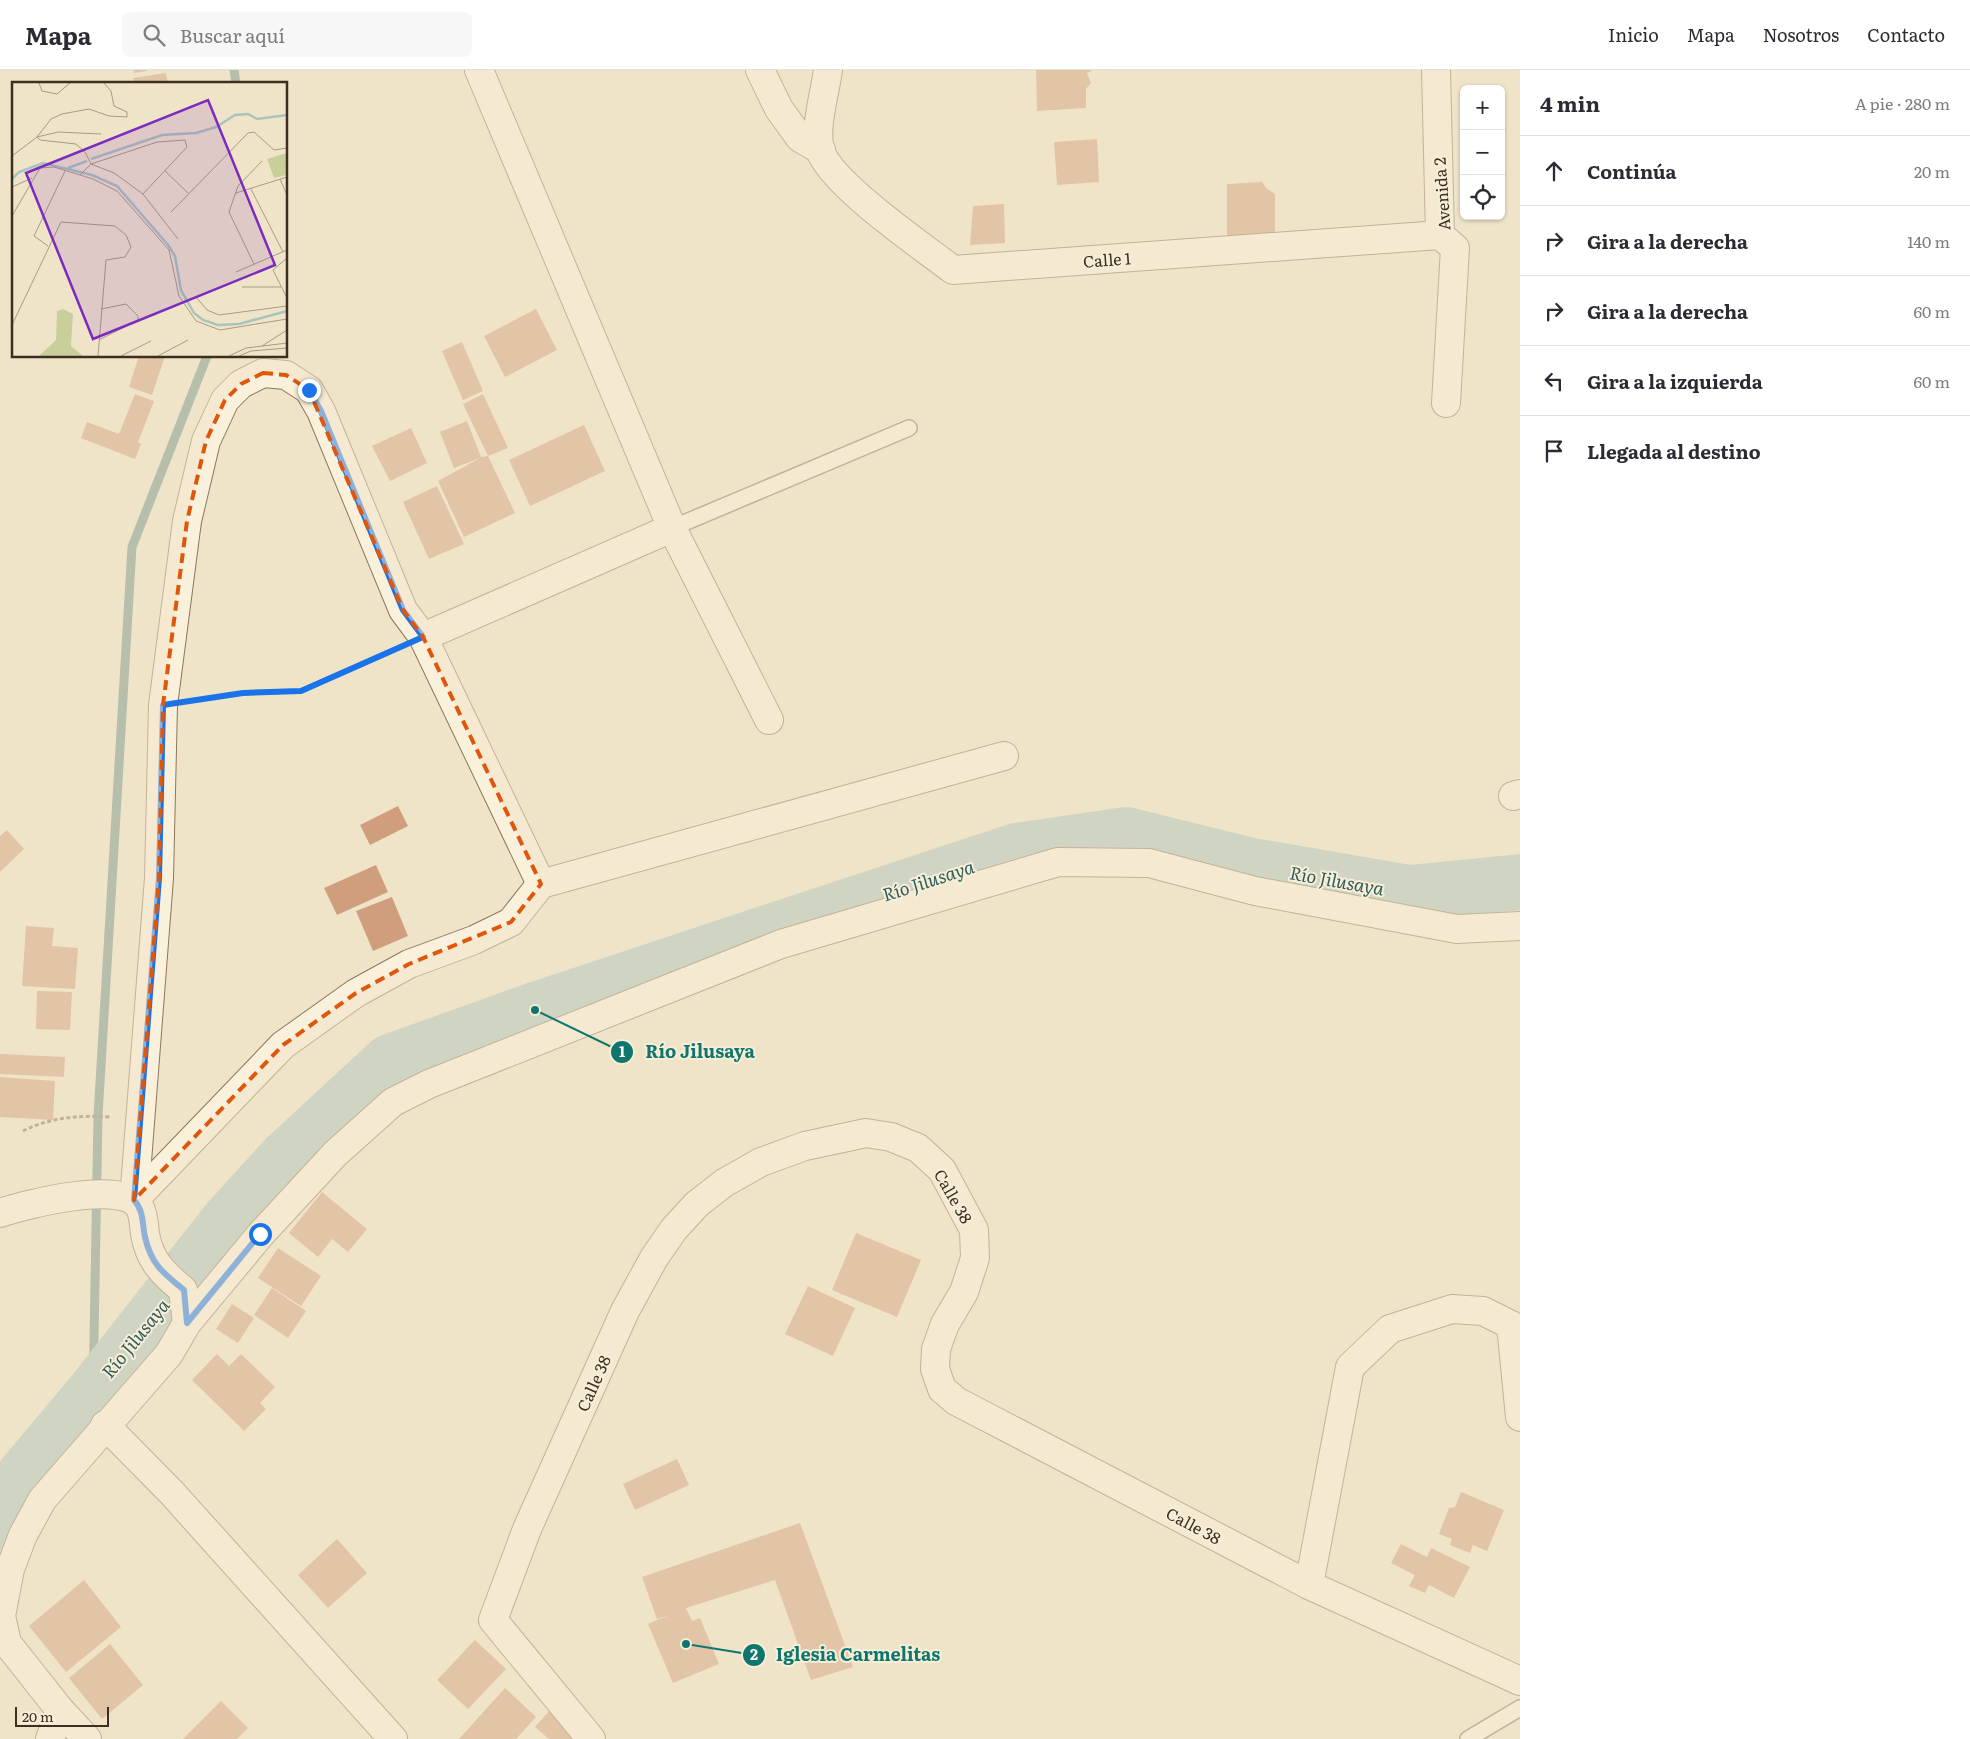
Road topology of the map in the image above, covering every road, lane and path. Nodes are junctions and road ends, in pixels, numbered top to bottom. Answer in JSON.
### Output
{"nodes":[{"id":1,"x":480,"y":70,"type":"edge"},
{"id":2,"x":760,"y":70,"type":"edge"},
{"id":3,"x":828,"y":70,"type":"edge"},
{"id":4,"x":1436,"y":70,"type":"edge"},
{"id":5,"x":820,"y":150,"type":"junction"},
{"id":6,"x":1440,"y":235,"type":"junction"},
{"id":7,"x":1446,"y":403,"type":"dead end"},
{"id":8,"x":909,"y":428,"type":"dead end"},
{"id":9,"x":672,"y":528,"type":"junction"},
{"id":10,"x":423,"y":637,"type":"junction"},
{"id":11,"x":163,"y":705,"type":"junction"},
{"id":12,"x":769,"y":720,"type":"dead end"},
{"id":13,"x":1004,"y":756,"type":"dead end"},
{"id":14,"x":541,"y":884,"type":"junction"},
{"id":15,"x":1520,"y":926,"type":"edge"},
{"id":16,"x":107,"y":1117,"type":"dead end"},
{"id":17,"x":23,"y":1131,"type":"dead end"},
{"id":18,"x":134,"y":1200,"type":"junction"},
{"id":19,"x":0,"y":1213,"type":"edge"},
{"id":20,"x":187,"y":1323,"type":"junction"},
{"id":21,"x":1520,"y":1417,"type":"edge"},
{"id":22,"x":105,"y":1425,"type":"junction"},
{"id":23,"x":1309,"y":1585,"type":"junction"},
{"id":24,"x":1520,"y":1681,"type":"edge"},
{"id":25,"x":1520,"y":1708,"type":"edge"},
{"id":26,"x":60,"y":1710,"type":"junction"},
{"id":27,"x":50,"y":1739,"type":"edge"},
{"id":28,"x":87,"y":1739,"type":"edge"},
{"id":29,"x":393,"y":1739,"type":"edge"},
{"id":30,"x":591,"y":1739,"type":"edge"},
{"id":31,"x":1468,"y":1739,"type":"edge"}],
"edges":[{"from":1,"to":9,"type":"street"},
{"from":2,"to":5,"type":"street"},
{"from":3,"to":5,"type":"street"},
{"from":4,"to":6,"type":"street","name":"Avenida 2"},
{"from":5,"to":6,"type":"street","name":"Calle 1"},
{"from":6,"to":7,"type":"street","name":"Avenida 2"},
{"from":8,"to":9,"type":"lane"},
{"from":9,"to":10,"type":"street"},
{"from":9,"to":12,"type":"street"},
{"from":10,"to":11,"type":"path"},
{"from":10,"to":11,"type":"street"},
{"from":10,"to":14,"type":"street"},
{"from":11,"to":18,"type":"street"},
{"from":13,"to":14,"type":"street"},
{"from":14,"to":18,"type":"street"},
{"from":15,"to":20,"type":"street"},
{"from":16,"to":17,"type":"path"},
{"from":18,"to":19,"type":"street"},
{"from":18,"to":20,"type":"street"},
{"from":20,"to":22,"type":"street"},
{"from":21,"to":23,"type":"street"},
{"from":22,"to":26,"type":"street"},
{"from":22,"to":29,"type":"street"},
{"from":23,"to":24,"type":"street","name":"Calle 38"},
{"from":23,"to":30,"type":"street","name":"Calle 38"},
{"from":25,"to":31,"type":"lane"},
{"from":26,"to":27,"type":"street"},
{"from":26,"to":28,"type":"street"}]}
